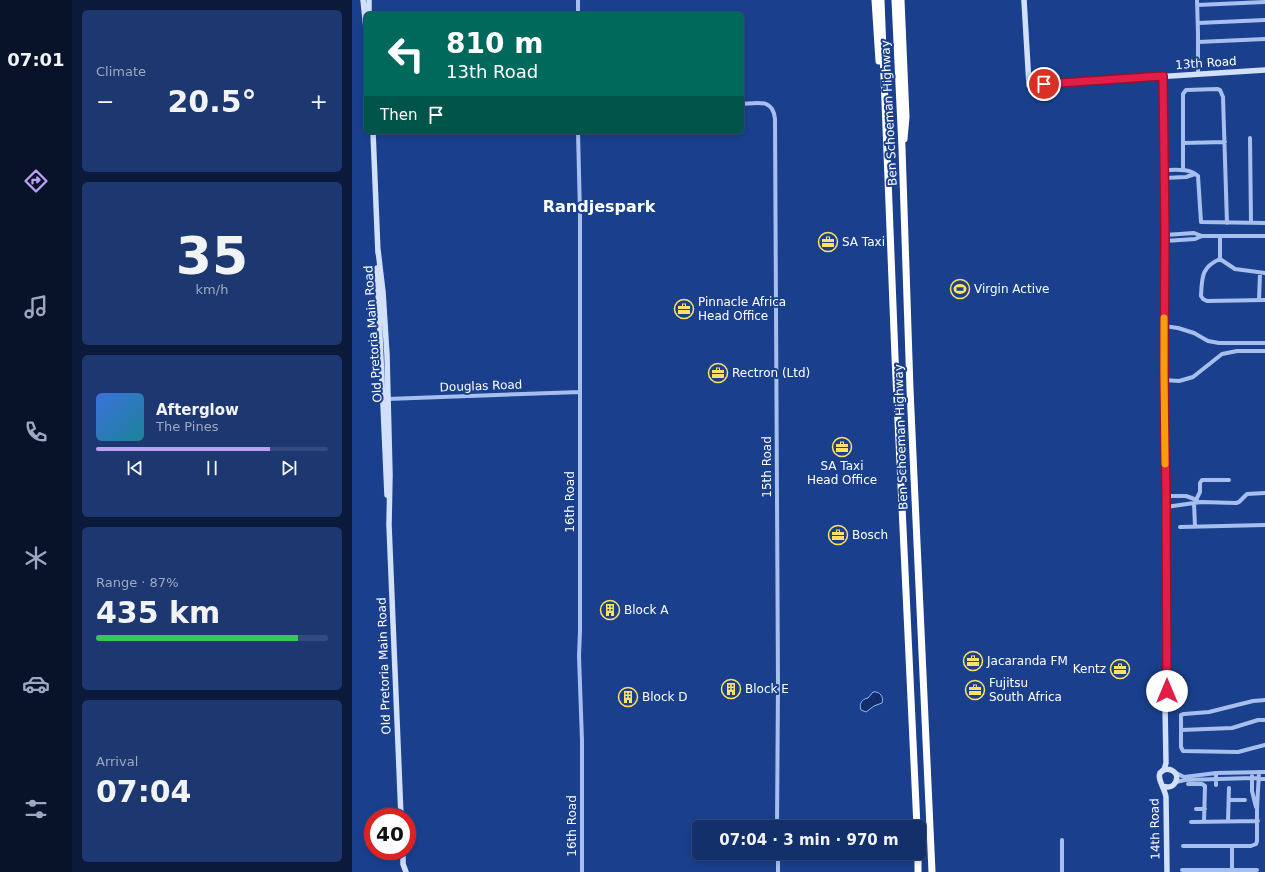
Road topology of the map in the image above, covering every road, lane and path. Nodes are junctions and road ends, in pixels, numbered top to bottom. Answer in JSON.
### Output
{"nodes":[{"id":1,"x":363,"y":0,"type":"edge"},
{"id":2,"x":369,"y":0,"type":"edge"},
{"id":3,"x":578,"y":0,"type":"edge"},
{"id":4,"x":875,"y":0,"type":"edge"},
{"id":5,"x":881,"y":0,"type":"edge"},
{"id":6,"x":895,"y":0,"type":"edge"},
{"id":7,"x":901,"y":0,"type":"edge"},
{"id":8,"x":1024,"y":0,"type":"edge"},
{"id":9,"x":1197,"y":0,"type":"edge"},
{"id":10,"x":1265,"y":2,"type":"edge"},
{"id":11,"x":1197,"y":5,"type":"junction"},
{"id":12,"x":364,"y":12,"type":"edge"},
{"id":13,"x":369,"y":12,"type":"edge"},
{"id":14,"x":578,"y":12,"type":"edge"},
{"id":15,"x":1265,"y":20,"type":"edge"},
{"id":16,"x":1198,"y":23,"type":"junction"},
{"id":17,"x":1265,"y":39,"type":"edge"},
{"id":18,"x":1198,"y":42,"type":"junction"},
{"id":19,"x":1265,"y":70,"type":"edge"},
{"id":20,"x":1198,"y":74,"type":"junction"},
{"id":21,"x":1163,"y":76,"type":"junction"},
{"id":22,"x":884,"y":80,"type":"junction"},
{"id":23,"x":744,"y":104,"type":"edge"},
{"id":24,"x":373,"y":134,"type":"edge"},
{"id":25,"x":578,"y":134,"type":"edge"},
{"id":26,"x":1250,"y":138,"type":"dead end"},
{"id":27,"x":1225,"y":142,"type":"junction"},
{"id":28,"x":1183,"y":143,"type":"junction"},
{"id":29,"x":902,"y":148,"type":"junction"},
{"id":30,"x":1183,"y":169,"type":"junction"},
{"id":31,"x":1164,"y":170,"type":"junction"},
{"id":32,"x":1196,"y":174,"type":"junction"},
{"id":33,"x":1164,"y":178,"type":"junction"},
{"id":34,"x":1227,"y":223,"type":"junction"},
{"id":35,"x":1251,"y":223,"type":"junction"},
{"id":36,"x":1265,"y":223,"type":"edge"},
{"id":37,"x":1220,"y":236,"type":"junction"},
{"id":38,"x":1265,"y":236,"type":"edge"},
{"id":39,"x":1165,"y":238,"type":"junction"},
{"id":40,"x":1220,"y":259,"type":"junction"},
{"id":41,"x":1263,"y":273,"type":"edge"},
{"id":42,"x":1259,"y":300,"type":"junction"},
{"id":43,"x":1265,"y":300,"type":"edge"},
{"id":44,"x":1164,"y":326,"type":"junction"},
{"id":45,"x":1265,"y":343,"type":"edge"},
{"id":46,"x":1265,"y":351,"type":"edge"},
{"id":47,"x":1164,"y":380,"type":"junction"},
{"id":48,"x":580,"y":392,"type":"junction"},
{"id":49,"x":385,"y":400,"type":"junction"},
{"id":50,"x":1229,"y":480,"type":"dead end"},
{"id":51,"x":1265,"y":494,"type":"edge"},
{"id":52,"x":1166,"y":496,"type":"junction"},
{"id":53,"x":1195,"y":502,"type":"junction"},
{"id":54,"x":1166,"y":507,"type":"junction"},
{"id":55,"x":1265,"y":525,"type":"edge"},
{"id":56,"x":1195,"y":526,"type":"junction"},
{"id":57,"x":1180,"y":527,"type":"dead end"},
{"id":58,"x":1167,"y":691,"type":"junction"},
{"id":59,"x":1265,"y":700,"type":"edge"},
{"id":60,"x":1265,"y":720,"type":"edge"},
{"id":61,"x":1181,"y":730,"type":"junction"},
{"id":62,"x":1265,"y":745,"type":"edge"},
{"id":63,"x":1164,"y":770,"type":"junction"},
{"id":64,"x":1252,"y":771,"type":"junction"},
{"id":65,"x":1174,"y":772,"type":"junction"},
{"id":66,"x":1259,"y":772,"type":"junction"},
{"id":67,"x":1265,"y":772,"type":"edge"},
{"id":68,"x":1216,"y":773,"type":"junction"},
{"id":69,"x":1252,"y":778,"type":"junction"},
{"id":70,"x":1259,"y":778,"type":"junction"},
{"id":71,"x":1265,"y":779,"type":"edge"},
{"id":72,"x":1216,"y":782,"type":"junction"},
{"id":73,"x":1174,"y":784,"type":"junction"},
{"id":74,"x":1188,"y":784,"type":"dead end"},
{"id":75,"x":1163,"y":786,"type":"junction"},
{"id":76,"x":1229,"y":788,"type":"dead end"},
{"id":77,"x":1229,"y":800,"type":"junction"},
{"id":78,"x":1245,"y":800,"type":"dead end"},
{"id":79,"x":401,"y":808,"type":"edge"},
{"id":80,"x":1196,"y":809,"type":"dead end"},
{"id":81,"x":1205,"y":809,"type":"junction"},
{"id":82,"x":1257,"y":809,"type":"junction"},
{"id":83,"x":777,"y":820,"type":"edge"},
{"id":84,"x":916,"y":820,"type":"edge"},
{"id":85,"x":1228,"y":821,"type":"junction"},
{"id":86,"x":1258,"y":821,"type":"junction"},
{"id":87,"x":1191,"y":822,"type":"dead end"},
{"id":88,"x":1204,"y":822,"type":"junction"},
{"id":89,"x":1062,"y":840,"type":"dead end"},
{"id":90,"x":1183,"y":846,"type":"dead end"},
{"id":91,"x":1232,"y":846,"type":"junction"},
{"id":92,"x":403,"y":860,"type":"edge"},
{"id":93,"x":778,"y":860,"type":"edge"},
{"id":94,"x":918,"y":860,"type":"edge"},
{"id":95,"x":403,"y":864,"type":"junction"},
{"id":96,"x":1182,"y":870,"type":"dead end"},
{"id":97,"x":1257,"y":870,"type":"dead end"},
{"id":98,"x":1207,"y":871,"type":"edge"},
{"id":99,"x":1232,"y":871,"type":"edge"},
{"id":100,"x":401,"y":872,"type":"edge"},
{"id":101,"x":406,"y":872,"type":"edge"},
{"id":102,"x":582,"y":872,"type":"edge"},
{"id":103,"x":778,"y":872,"type":"edge"},
{"id":104,"x":918,"y":872,"type":"edge"},
{"id":105,"x":932,"y":872,"type":"edge"},
{"id":106,"x":1062,"y":872,"type":"edge"},
{"id":107,"x":1166,"y":872,"type":"edge"},
{"id":108,"x":1170,"y":872,"type":"edge"}],
"edges":[{"from":1,"to":12,"type":"street"},
{"from":2,"to":13,"type":"street"},
{"from":3,"to":14,"type":"street"},
{"from":4,"to":22,"type":"highway"},
{"from":5,"to":22,"type":"highway","name":"Ben Schoeman Highway"},
{"from":6,"to":29,"type":"highway","name":"Ben Schoeman Highway"},
{"from":7,"to":29,"type":"highway"},
{"from":8,"to":21,"type":"street","name":"13th Road"},
{"from":9,"to":11,"type":"street"},
{"from":10,"to":11,"type":"street"},
{"from":11,"to":16,"type":"street"},
{"from":15,"to":16,"type":"street"},
{"from":16,"to":18,"type":"street"},
{"from":17,"to":18,"type":"street"},
{"from":18,"to":20,"type":"street"},
{"from":19,"to":20,"type":"street","name":"13th Road"},
{"from":20,"to":21,"type":"street","name":"13th Road"},
{"from":21,"to":31,"type":"street"},
{"from":22,"to":84,"type":"highway","name":"Ben Schoeman Highway"},
{"from":23,"to":83,"type":"street","name":"15th Road"},
{"from":24,"to":49,"type":"street","name":"Old Pretoria Main Road"},
{"from":25,"to":48,"type":"street","name":"16th Road"},
{"from":26,"to":35,"type":"street"},
{"from":27,"to":28,"type":"street"},
{"from":27,"to":28,"type":"street"},
{"from":27,"to":34,"type":"street"},
{"from":28,"to":30,"type":"street"},
{"from":29,"to":105,"type":"highway","name":"Ben Schoeman Highway"},
{"from":30,"to":31,"type":"street"},
{"from":30,"to":32,"type":"street"},
{"from":31,"to":33,"type":"street"},
{"from":32,"to":33,"type":"street"},
{"from":32,"to":34,"type":"street"},
{"from":33,"to":39,"type":"street"},
{"from":34,"to":35,"type":"street"},
{"from":35,"to":36,"type":"street"},
{"from":37,"to":38,"type":"street"},
{"from":37,"to":39,"type":"street"},
{"from":37,"to":40,"type":"street"},
{"from":39,"to":44,"type":"street"},
{"from":40,"to":41,"type":"street"},
{"from":40,"to":42,"type":"street"},
{"from":41,"to":42,"type":"street"},
{"from":42,"to":43,"type":"street"},
{"from":44,"to":45,"type":"street"},
{"from":44,"to":47,"type":"street"},
{"from":46,"to":47,"type":"street"},
{"from":47,"to":52,"type":"street"},
{"from":48,"to":49,"type":"street","name":"Douglas Road"},
{"from":48,"to":102,"type":"street","name":"16th Road"},
{"from":49,"to":79,"type":"street","name":"Old Pretoria Main Road"},
{"from":50,"to":53,"type":"street"},
{"from":51,"to":53,"type":"street"},
{"from":52,"to":53,"type":"street"},
{"from":52,"to":54,"type":"street"},
{"from":53,"to":54,"type":"street"},
{"from":53,"to":56,"type":"street"},
{"from":54,"to":58,"type":"street"},
{"from":55,"to":56,"type":"street"},
{"from":56,"to":57,"type":"street"},
{"from":58,"to":63,"type":"street"},
{"from":58,"to":65,"type":"street"},
{"from":59,"to":61,"type":"street"},
{"from":60,"to":61,"type":"street"},
{"from":61,"to":62,"type":"street"},
{"from":63,"to":65,"type":"street"},
{"from":63,"to":75,"type":"street"},
{"from":64,"to":66,"type":"street"},
{"from":64,"to":68,"type":"street"},
{"from":64,"to":69,"type":"street"},
{"from":65,"to":68,"type":"street"},
{"from":65,"to":73,"type":"street"},
{"from":66,"to":67,"type":"street"},
{"from":66,"to":70,"type":"street"},
{"from":68,"to":72,"type":"street"},
{"from":69,"to":70,"type":"street"},
{"from":69,"to":72,"type":"street"},
{"from":69,"to":82,"type":"street"},
{"from":70,"to":71,"type":"street"},
{"from":70,"to":82,"type":"street"},
{"from":72,"to":73,"type":"street"},
{"from":73,"to":75,"type":"street"},
{"from":73,"to":108,"type":"street","name":"14th Road"},
{"from":74,"to":81,"type":"street"},
{"from":75,"to":107,"type":"street","name":"14th Road"},
{"from":76,"to":77,"type":"street"},
{"from":77,"to":78,"type":"street"},
{"from":77,"to":85,"type":"street"},
{"from":80,"to":81,"type":"street"},
{"from":81,"to":88,"type":"street"},
{"from":82,"to":86,"type":"street"},
{"from":85,"to":86,"type":"street"},
{"from":85,"to":88,"type":"street"},
{"from":86,"to":91,"type":"street"},
{"from":87,"to":88,"type":"street"},
{"from":89,"to":106,"type":"street"},
{"from":90,"to":91,"type":"street"},
{"from":91,"to":99,"type":"street"},
{"from":92,"to":95,"type":"street"},
{"from":93,"to":103,"type":"street"},
{"from":94,"to":104,"type":"highway"},
{"from":95,"to":100,"type":"street"},
{"from":95,"to":101,"type":"street"},
{"from":96,"to":98,"type":"street"},
{"from":97,"to":99,"type":"street"},
{"from":98,"to":99,"type":"street"}]}
